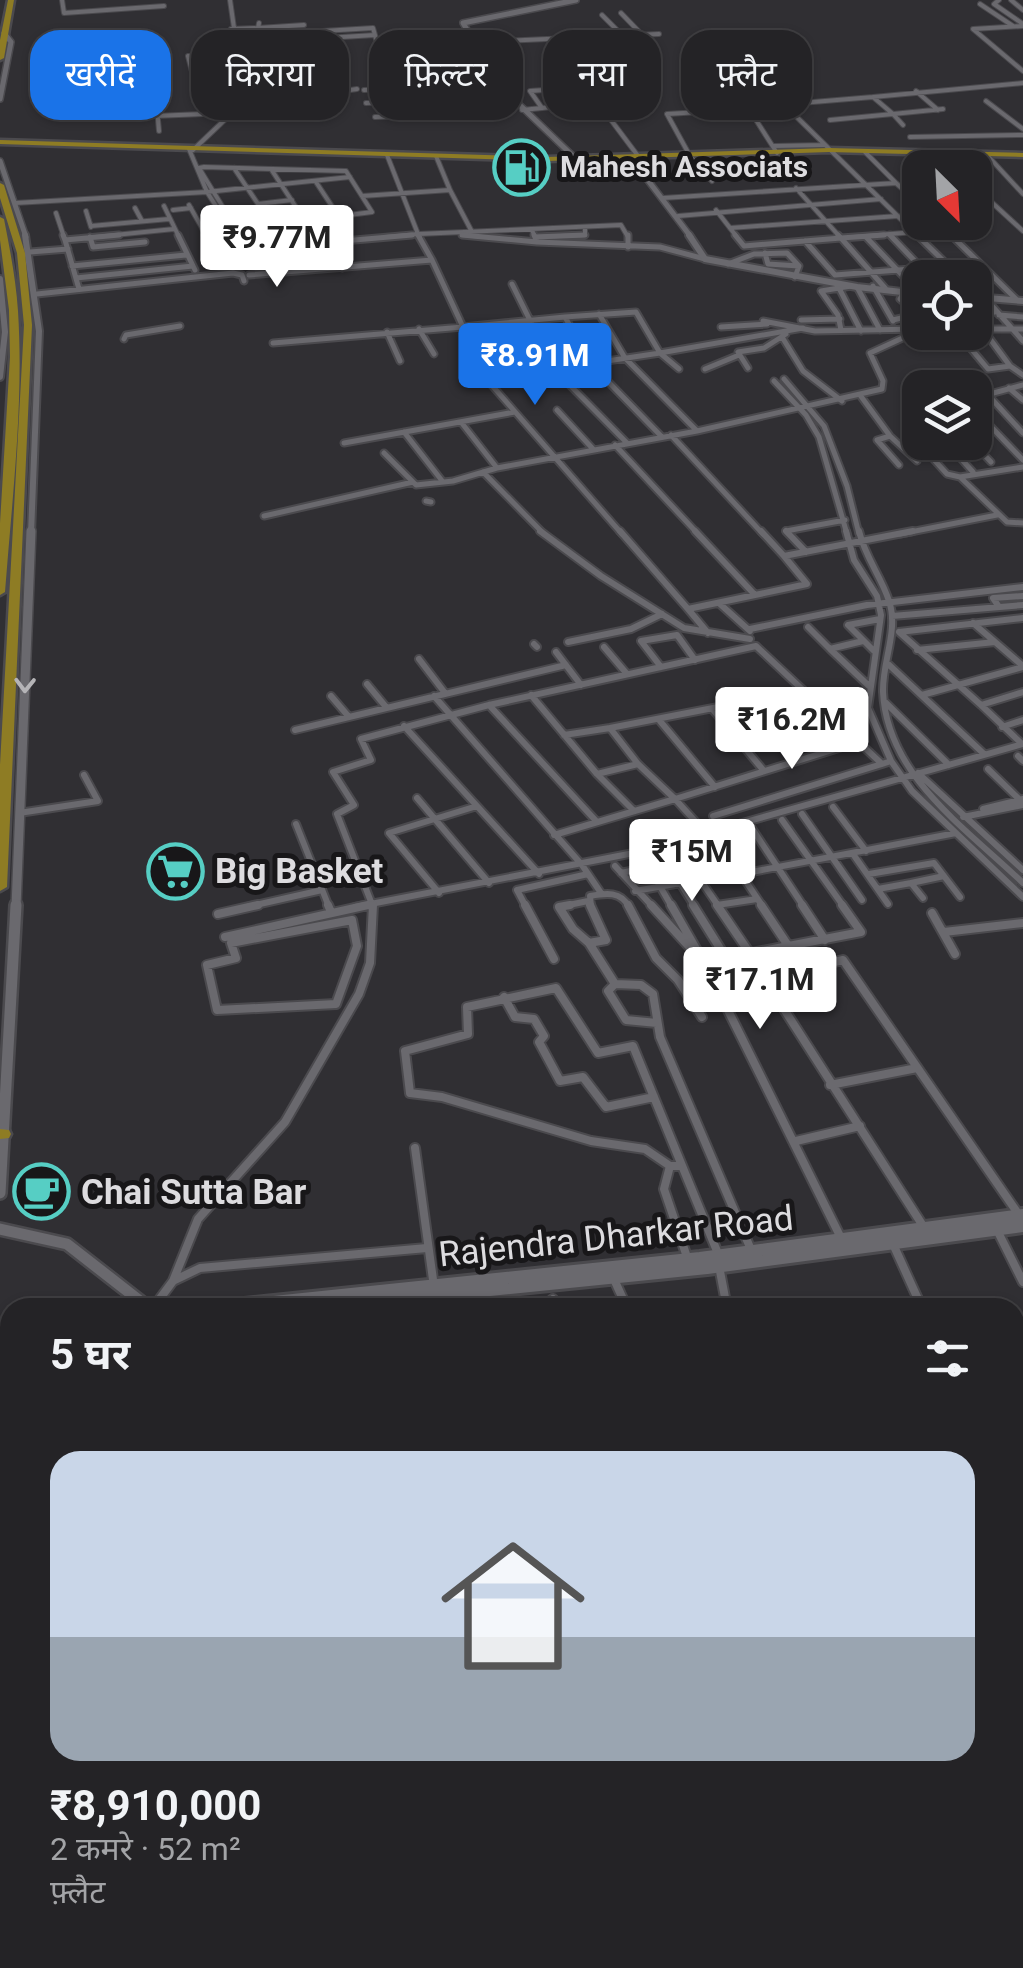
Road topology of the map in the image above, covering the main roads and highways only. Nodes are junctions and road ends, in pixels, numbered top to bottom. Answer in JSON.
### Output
{"nodes":[{"id":1,"x":3,"y":0,"type":"edge"},
{"id":2,"x":11,"y":0,"type":"edge"},
{"id":3,"x":0,"y":15,"type":"edge"},
{"id":4,"x":0,"y":58,"type":"edge"},
{"id":5,"x":0,"y":144,"type":"edge"},
{"id":6,"x":192,"y":149,"type":"junction"},
{"id":7,"x":828,"y":149,"type":"junction"},
{"id":8,"x":902,"y":151,"type":"edge"},
{"id":9,"x":902,"y":152,"type":"edge"},
{"id":10,"x":992,"y":155,"type":"edge"},
{"id":11,"x":992,"y":155,"type":"edge"},
{"id":12,"x":1023,"y":156,"type":"edge"},
{"id":13,"x":576,"y":160,"type":"junction"},
{"id":14,"x":0,"y":185,"type":"edge"},
{"id":15,"x":0,"y":219,"type":"edge"},
{"id":16,"x":22,"y":325,"type":"junction"},
{"id":17,"x":0,"y":592,"type":"edge"},
{"id":18,"x":0,"y":887,"type":"edge"},
{"id":19,"x":1021,"y":1219,"type":"edge"},
{"id":20,"x":778,"y":1254,"type":"junction"},
{"id":21,"x":719,"y":1261,"type":"junction"},
{"id":22,"x":613,"y":1272,"type":"junction"},
{"id":23,"x":435,"y":1291,"type":"junction"},
{"id":24,"x":344,"y":1298,"type":"edge"},
{"id":25,"x":384,"y":1298,"type":"edge"}],
"edges":[{"from":1,"to":3,"type":"highway"},
{"from":2,"to":4,"type":"highway"},
{"from":5,"to":6,"type":"highway"},
{"from":6,"to":13,"type":"highway"},
{"from":6,"to":13,"type":"highway"},
{"from":7,"to":8,"type":"highway"},
{"from":7,"to":9,"type":"highway"},
{"from":7,"to":13,"type":"highway"},
{"from":10,"to":12,"type":"highway"},
{"from":11,"to":12,"type":"highway"},
{"from":14,"to":16,"type":"highway"},
{"from":15,"to":16,"type":"highway"},
{"from":16,"to":17,"type":"highway"},
{"from":16,"to":18,"type":"highway"},
{"from":19,"to":20,"type":"main road","name":"Rajendra Dharkar Road"},
{"from":19,"to":20,"type":"main road","name":"Rajendra Dharkar Road"},
{"from":20,"to":21,"type":"main road","name":"Rajendra Dharkar Road"},
{"from":20,"to":21,"type":"main road","name":"Rajendra Dharkar Road"},
{"from":21,"to":22,"type":"main road","name":"Rajendra Dharkar Road"},
{"from":21,"to":22,"type":"main road","name":"Rajendra Dharkar Road"},
{"from":22,"to":23,"type":"main road","name":"Rajendra Dharkar Road"},
{"from":23,"to":24,"type":"main road","name":"Rajendra Dharkar Road"},
{"from":23,"to":25,"type":"main road","name":"Rajendra Dharkar Road"}]}
